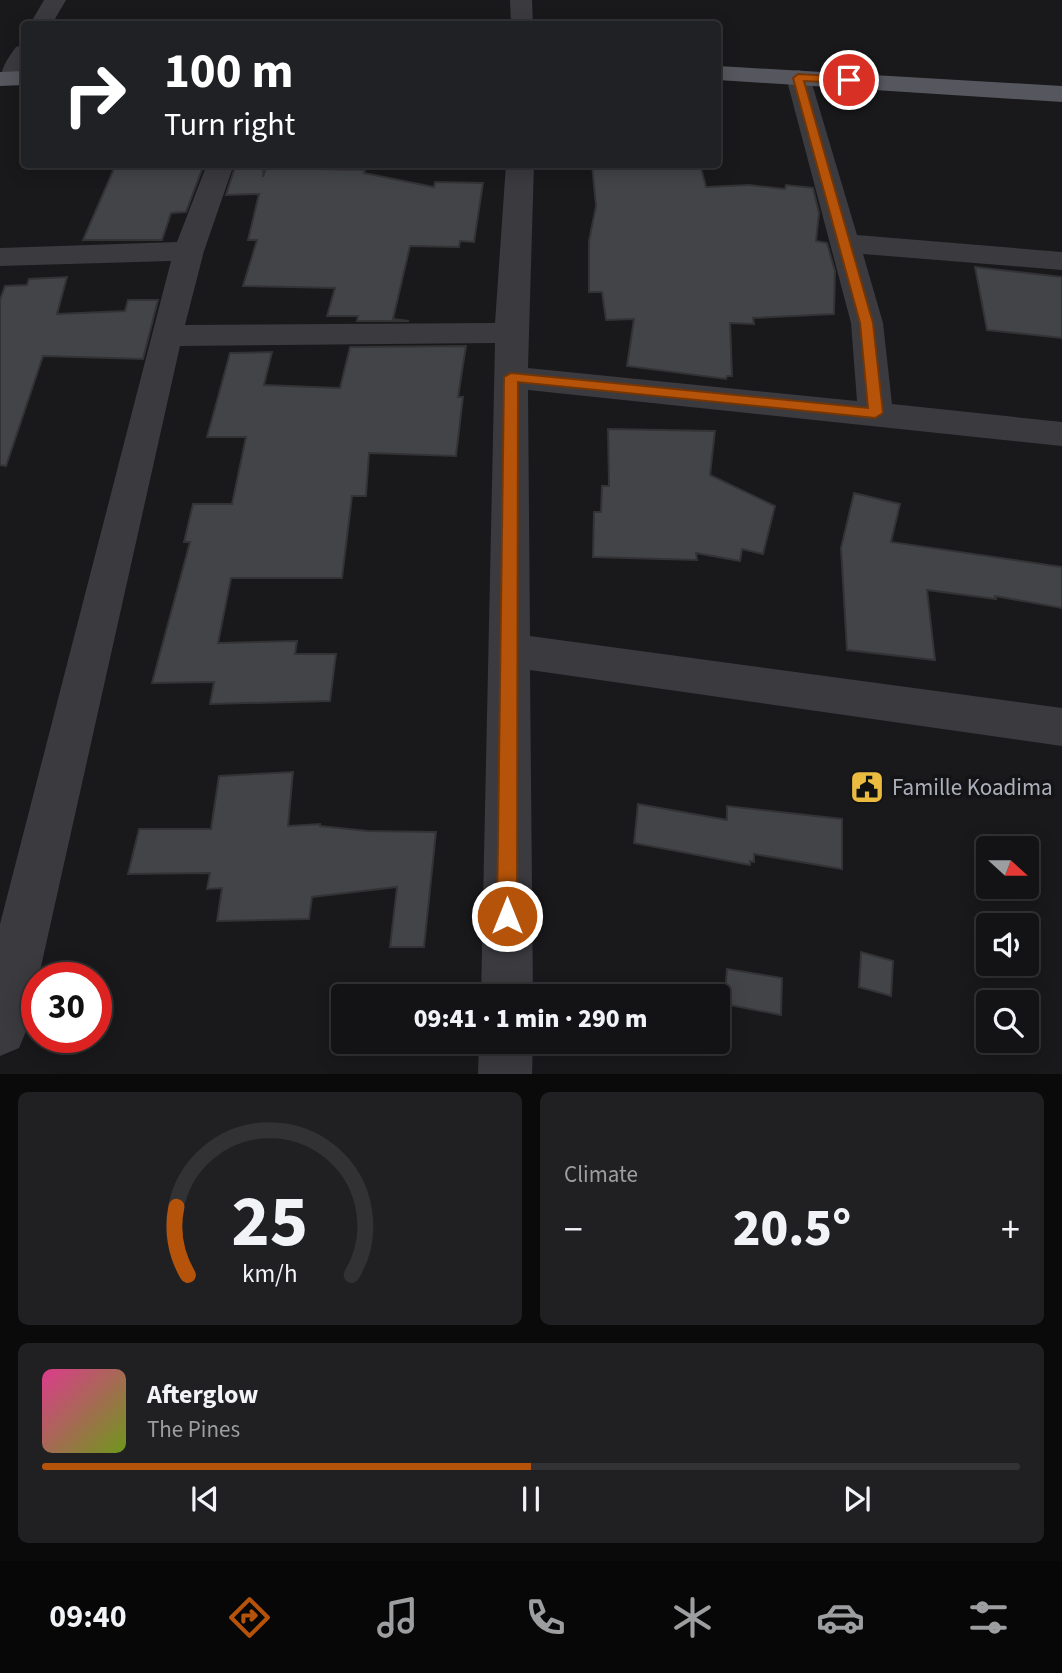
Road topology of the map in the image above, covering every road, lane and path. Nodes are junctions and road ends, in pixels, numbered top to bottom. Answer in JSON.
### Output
{"nodes":[{"id":1,"x":55,"y":0,"type":"edge"},
{"id":2,"x":521,"y":0,"type":"edge"},
{"id":3,"x":43,"y":21,"type":"edge"},
{"id":4,"x":522,"y":21,"type":"edge"},
{"id":5,"x":21,"y":58,"type":"edge"},
{"id":6,"x":721,"y":73,"type":"edge"},
{"id":7,"x":798,"y":78,"type":"junction"},
{"id":8,"x":11,"y":79,"type":"edge"},
{"id":9,"x":1062,"y":94,"type":"edge"},
{"id":10,"x":220,"y":168,"type":"edge"},
{"id":11,"x":520,"y":168,"type":"edge"},
{"id":12,"x":844,"y":243,"type":"junction"},
{"id":13,"x":189,"y":251,"type":"junction"},
{"id":14,"x":0,"y":257,"type":"edge"},
{"id":15,"x":1062,"y":261,"type":"edge"},
{"id":16,"x":511,"y":333,"type":"junction"},
{"id":17,"x":166,"y":336,"type":"junction"},
{"id":18,"x":511,"y":377,"type":"junction"},
{"id":19,"x":875,"y":413,"type":"junction"},
{"id":20,"x":1062,"y":434,"type":"edge"},
{"id":21,"x":509,"y":650,"type":"junction"},
{"id":22,"x":1062,"y":727,"type":"edge"},
{"id":23,"x":507,"y":984,"type":"edge"},
{"id":24,"x":0,"y":1029,"type":"edge"},
{"id":25,"x":506,"y":1054,"type":"edge"},
{"id":26,"x":505,"y":1074,"type":"edge"}],
"edges":[{"from":1,"to":3,"type":"street"},
{"from":2,"to":4,"type":"street"},
{"from":5,"to":8,"type":"street"},
{"from":6,"to":7,"type":"main road"},
{"from":7,"to":9,"type":"main road"},
{"from":7,"to":12,"type":"street"},
{"from":10,"to":13,"type":"street"},
{"from":11,"to":16,"type":"street"},
{"from":12,"to":15,"type":"street"},
{"from":12,"to":19,"type":"street"},
{"from":13,"to":14,"type":"street"},
{"from":13,"to":17,"type":"street"},
{"from":16,"to":17,"type":"street"},
{"from":16,"to":18,"type":"street"},
{"from":17,"to":24,"type":"street"},
{"from":18,"to":19,"type":"street"},
{"from":18,"to":21,"type":"street"},
{"from":19,"to":20,"type":"street"},
{"from":21,"to":22,"type":"street"},
{"from":21,"to":23,"type":"street"},
{"from":25,"to":26,"type":"street"}]}
